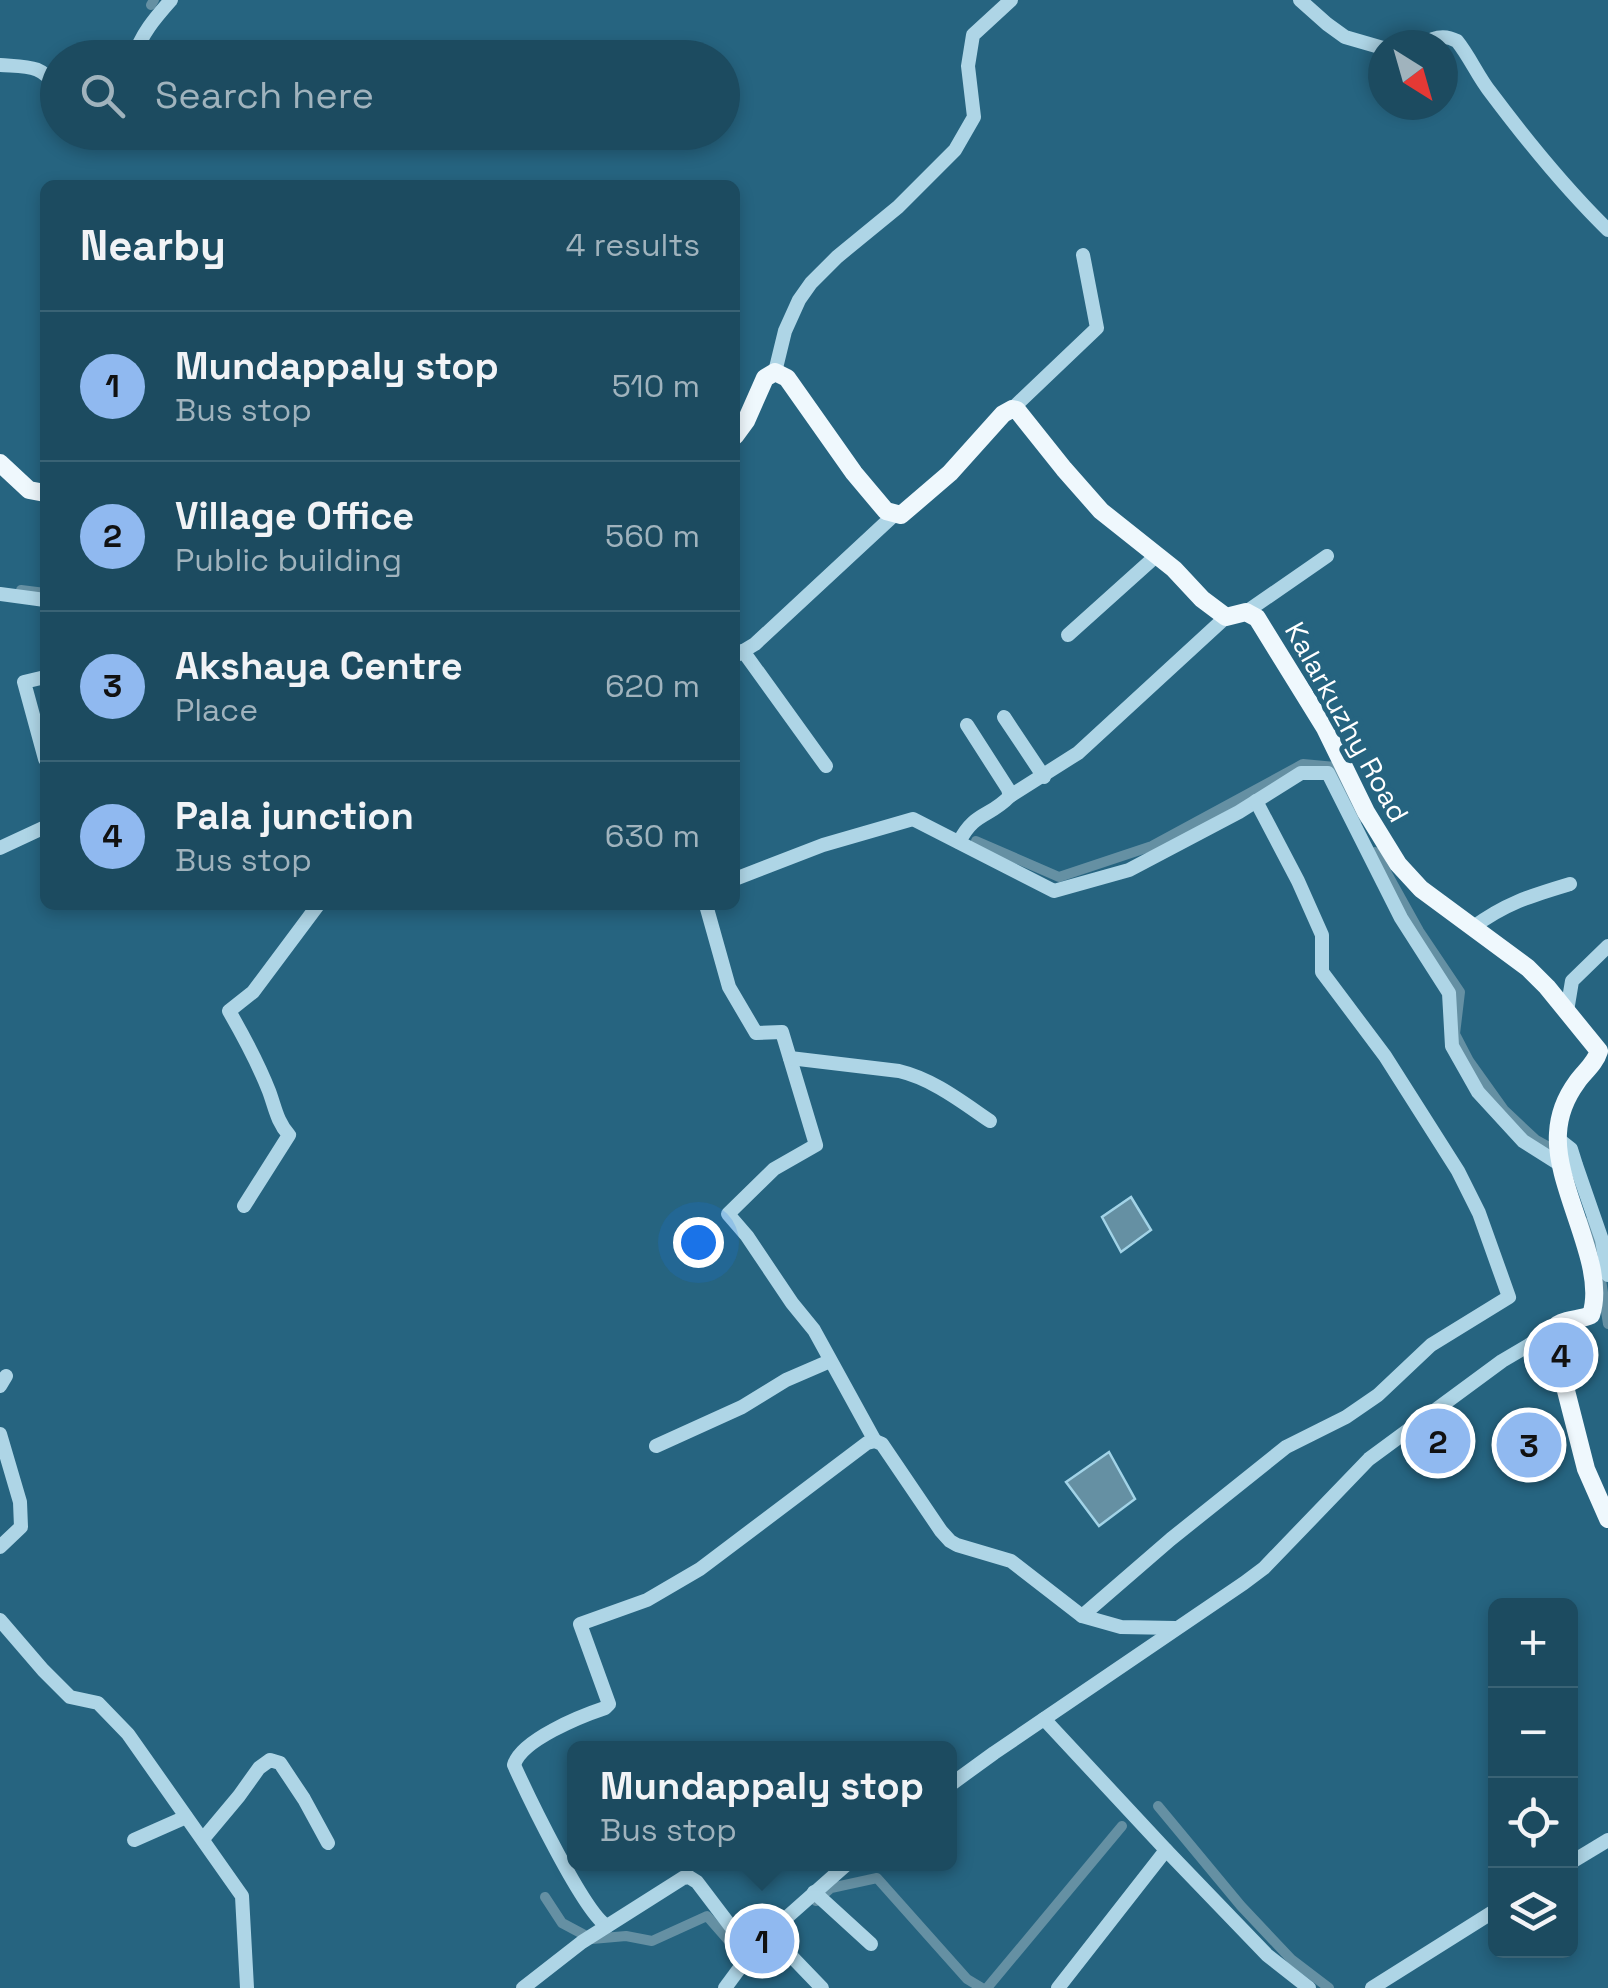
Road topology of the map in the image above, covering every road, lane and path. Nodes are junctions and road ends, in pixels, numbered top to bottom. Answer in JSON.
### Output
{"nodes":[{"id":1,"x":171,"y":0,"type":"edge"},
{"id":2,"x":1011,"y":0,"type":"edge"},
{"id":3,"x":1300,"y":0,"type":"edge"},
{"id":4,"x":141,"y":40,"type":"edge"},
{"id":5,"x":1458,"y":43,"type":"edge"},
{"id":6,"x":1368,"y":44,"type":"edge"},
{"id":7,"x":0,"y":65,"type":"edge"},
{"id":8,"x":40,"y":70,"type":"edge"},
{"id":9,"x":1608,"y":230,"type":"edge"},
{"id":10,"x":1083,"y":255,"type":"dead end"},
{"id":11,"x":775,"y":372,"type":"junction"},
{"id":12,"x":1012,"y":409,"type":"junction"},
{"id":13,"x":740,"y":430,"type":"edge"},
{"id":14,"x":0,"y":462,"type":"edge"},
{"id":15,"x":40,"y":494,"type":"edge"},
{"id":16,"x":894,"y":514,"type":"junction"},
{"id":17,"x":1156,"y":556,"type":"junction"},
{"id":18,"x":1327,"y":556,"type":"dead end"},
{"id":19,"x":0,"y":594,"type":"edge"},
{"id":20,"x":40,"y":599,"type":"edge"},
{"id":21,"x":1246,"y":612,"type":"junction"},
{"id":22,"x":1226,"y":617,"type":"junction"},
{"id":23,"x":1068,"y":635,"type":"dead end"},
{"id":24,"x":740,"y":652,"type":"edge"},
{"id":25,"x":740,"y":654,"type":"edge"},
{"id":26,"x":40,"y":678,"type":"edge"},
{"id":27,"x":1004,"y":717,"type":"dead end"},
{"id":28,"x":967,"y":725,"type":"dead end"},
{"id":29,"x":40,"y":741,"type":"edge"},
{"id":30,"x":826,"y":766,"type":"dead end"},
{"id":31,"x":1044,"y":776,"type":"junction"},
{"id":32,"x":1010,"y":796,"type":"junction"},
{"id":33,"x":1256,"y":801,"type":"junction"},
{"id":34,"x":40,"y":828,"type":"edge"},
{"id":35,"x":959,"y":842,"type":"junction"},
{"id":36,"x":0,"y":848,"type":"edge"},
{"id":37,"x":740,"y":877,"type":"edge"},
{"id":38,"x":1570,"y":884,"type":"dead end"},
{"id":39,"x":314,"y":910,"type":"edge"},
{"id":40,"x":707,"y":910,"type":"edge"},
{"id":41,"x":1472,"y":928,"type":"junction"},
{"id":42,"x":1608,"y":946,"type":"edge"},
{"id":43,"x":1567,"y":1010,"type":"junction"},
{"id":44,"x":1604,"y":1046,"type":"edge"},
{"id":45,"x":790,"y":1058,"type":"junction"},
{"id":46,"x":990,"y":1121,"type":"dead end"},
{"id":47,"x":1559,"y":1151,"type":"junction"},
{"id":48,"x":244,"y":1206,"type":"dead end"},
{"id":49,"x":1605,"y":1238,"type":"edge"},
{"id":50,"x":1608,"y":1276,"type":"edge"},
{"id":51,"x":1551,"y":1332,"type":"junction"},
{"id":52,"x":830,"y":1361,"type":"junction"},
{"id":53,"x":0,"y":1434,"type":"edge"},
{"id":54,"x":874,"y":1441,"type":"junction"},
{"id":55,"x":656,"y":1446,"type":"dead end"},
{"id":56,"x":1608,"y":1519,"type":"edge"},
{"id":57,"x":0,"y":1547,"type":"edge"},
{"id":58,"x":1082,"y":1616,"type":"junction"},
{"id":59,"x":0,"y":1620,"type":"edge"},
{"id":60,"x":1176,"y":1628,"type":"junction"},
{"id":61,"x":1044,"y":1719,"type":"junction"},
{"id":62,"x":957,"y":1781,"type":"edge"},
{"id":63,"x":186,"y":1817,"type":"junction"},
{"id":64,"x":134,"y":1840,"type":"dead end"},
{"id":65,"x":202,"y":1840,"type":"junction"},
{"id":66,"x":1608,"y":1840,"type":"edge"},
{"id":67,"x":328,"y":1843,"type":"dead end"},
{"id":68,"x":1166,"y":1850,"type":"junction"},
{"id":69,"x":1578,"y":1859,"type":"edge"},
{"id":70,"x":567,"y":1867,"type":"edge"},
{"id":71,"x":569,"y":1871,"type":"edge"},
{"id":72,"x":840,"y":1871,"type":"edge"},
{"id":73,"x":814,"y":1892,"type":"junction"},
{"id":74,"x":1488,"y":1915,"type":"edge"},
{"id":75,"x":603,"y":1928,"type":"junction"},
{"id":76,"x":764,"y":1937,"type":"junction"},
{"id":77,"x":872,"y":1944,"type":"dead end"},
{"id":78,"x":247,"y":1988,"type":"edge"},
{"id":79,"x":522,"y":1988,"type":"edge"},
{"id":80,"x":725,"y":1988,"type":"edge"},
{"id":81,"x":822,"y":1988,"type":"edge"},
{"id":82,"x":1058,"y":1988,"type":"edge"},
{"id":83,"x":1309,"y":1988,"type":"edge"},
{"id":84,"x":1372,"y":1988,"type":"edge"}],
"edges":[{"from":1,"to":4,"type":"street"},
{"from":2,"to":11,"type":"street"},
{"from":3,"to":6,"type":"street"},
{"from":5,"to":9,"type":"street"},
{"from":7,"to":8,"type":"street"},
{"from":10,"to":12,"type":"street"},
{"from":11,"to":13,"type":"main road"},
{"from":11,"to":16,"type":"main road"},
{"from":12,"to":16,"type":"main road"},
{"from":12,"to":17,"type":"main road"},
{"from":14,"to":15,"type":"main road"},
{"from":16,"to":24,"type":"street"},
{"from":17,"to":22,"type":"main road"},
{"from":17,"to":23,"type":"street"},
{"from":18,"to":21,"type":"street"},
{"from":19,"to":20,"type":"street"},
{"from":21,"to":22,"type":"main road","name":"Kalarkuzhy Road"},
{"from":21,"to":41,"type":"main road","name":"Kalarkuzhy Road"},
{"from":22,"to":31,"type":"street"},
{"from":25,"to":30,"type":"street"},
{"from":26,"to":29,"type":"street"},
{"from":27,"to":31,"type":"street"},
{"from":28,"to":32,"type":"street"},
{"from":31,"to":32,"type":"street"},
{"from":32,"to":35,"type":"street"},
{"from":33,"to":35,"type":"street"},
{"from":33,"to":47,"type":"street"},
{"from":33,"to":58,"type":"street"},
{"from":34,"to":36,"type":"street"},
{"from":35,"to":37,"type":"street"},
{"from":38,"to":41,"type":"street"},
{"from":39,"to":48,"type":"street"},
{"from":40,"to":45,"type":"street"},
{"from":41,"to":43,"type":"main road","name":"Kalarkuzhy Road"},
{"from":42,"to":43,"type":"street"},
{"from":43,"to":44,"type":"main road","name":"Kalarkuzhy Road"},
{"from":44,"to":47,"type":"main road","name":"Kalarkuzhy Road"},
{"from":45,"to":46,"type":"street"},
{"from":45,"to":52,"type":"street"},
{"from":47,"to":49,"type":"street"},
{"from":47,"to":51,"type":"main road"},
{"from":49,"to":50,"type":"street"},
{"from":51,"to":56,"type":"main road"},
{"from":51,"to":60,"type":"street"},
{"from":52,"to":54,"type":"street"},
{"from":52,"to":55,"type":"street"},
{"from":53,"to":57,"type":"street"},
{"from":54,"to":58,"type":"street"},
{"from":54,"to":70,"type":"street"},
{"from":58,"to":60,"type":"street"},
{"from":59,"to":63,"type":"street"},
{"from":60,"to":61,"type":"street"},
{"from":61,"to":62,"type":"street"},
{"from":61,"to":68,"type":"street"},
{"from":63,"to":64,"type":"street"},
{"from":63,"to":65,"type":"street"},
{"from":65,"to":67,"type":"street"},
{"from":65,"to":78,"type":"street"},
{"from":66,"to":69,"type":"street"},
{"from":68,"to":82,"type":"street"},
{"from":68,"to":83,"type":"street"},
{"from":71,"to":75,"type":"street"},
{"from":72,"to":73,"type":"street"},
{"from":73,"to":76,"type":"street"},
{"from":73,"to":77,"type":"street"},
{"from":74,"to":84,"type":"street"},
{"from":75,"to":76,"type":"street"},
{"from":75,"to":79,"type":"street"},
{"from":76,"to":80,"type":"street"},
{"from":76,"to":81,"type":"street"}]}
